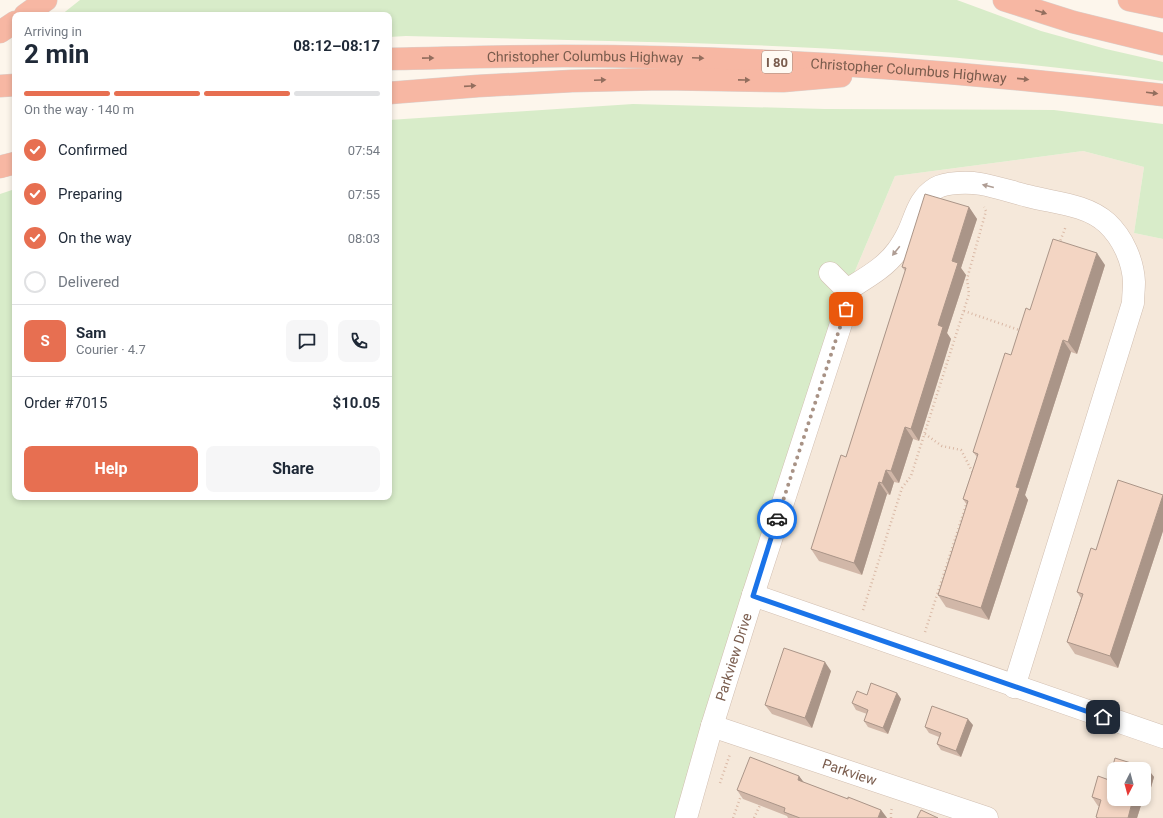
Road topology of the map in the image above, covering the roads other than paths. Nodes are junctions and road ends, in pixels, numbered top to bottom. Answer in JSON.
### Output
{"nodes":[{"id":1,"x":46,"y":0,"type":"edge"},
{"id":2,"x":1004,"y":0,"type":"edge"},
{"id":3,"x":1130,"y":0,"type":"edge"},
{"id":4,"x":1163,"y":7,"type":"edge"},
{"id":5,"x":29,"y":12,"type":"edge"},
{"id":6,"x":12,"y":24,"type":"edge"},
{"id":7,"x":0,"y":32,"type":"edge"},
{"id":8,"x":1163,"y":44,"type":"edge"},
{"id":9,"x":392,"y":59,"type":"edge"},
{"id":10,"x":920,"y":70,"type":"junction"},
{"id":11,"x":12,"y":85,"type":"edge"},
{"id":12,"x":0,"y":86,"type":"edge"},
{"id":13,"x":392,"y":93,"type":"edge"},
{"id":14,"x":1163,"y":95,"type":"edge"},
{"id":15,"x":12,"y":164,"type":"edge"},
{"id":16,"x":0,"y":168,"type":"edge"},
{"id":17,"x":830,"y":273,"type":"dead end"},
{"id":18,"x":846,"y":290,"type":"junction"},
{"id":19,"x":753,"y":596,"type":"junction"},
{"id":20,"x":1014,"y":687,"type":"junction"},
{"id":21,"x":712,"y":726,"type":"junction"},
{"id":22,"x":1163,"y":737,"type":"edge"},
{"id":23,"x":686,"y":818,"type":"edge"},
{"id":24,"x":987,"y":818,"type":"edge"}],
"edges":[{"from":1,"to":5,"type":"highway"},
{"from":2,"to":8,"type":"highway","one_way":true},
{"from":3,"to":4,"type":"highway"},
{"from":6,"to":7,"type":"highway"},
{"from":9,"to":10,"type":"highway","name":"Christopher Columbus Highway","number":"I 80","one_way":true},
{"from":13,"to":10,"type":"highway","one_way":true},
{"from":10,"to":14,"type":"highway","name":"Christopher Columbus Highway","number":"I 80","one_way":true},
{"from":11,"to":12,"type":"highway"},
{"from":15,"to":16,"type":"highway"},
{"from":17,"to":18,"type":"street"},
{"from":18,"to":19,"type":"street","name":"Parkview Drive"},
{"from":20,"to":18,"type":"street","one_way":true},
{"from":19,"to":20,"type":"street"},
{"from":19,"to":21,"type":"street","name":"Parkview Drive"},
{"from":20,"to":22,"type":"street"},
{"from":21,"to":23,"type":"street","name":"Parkview Drive"},
{"from":21,"to":24,"type":"street","name":"Parkview"}]}
